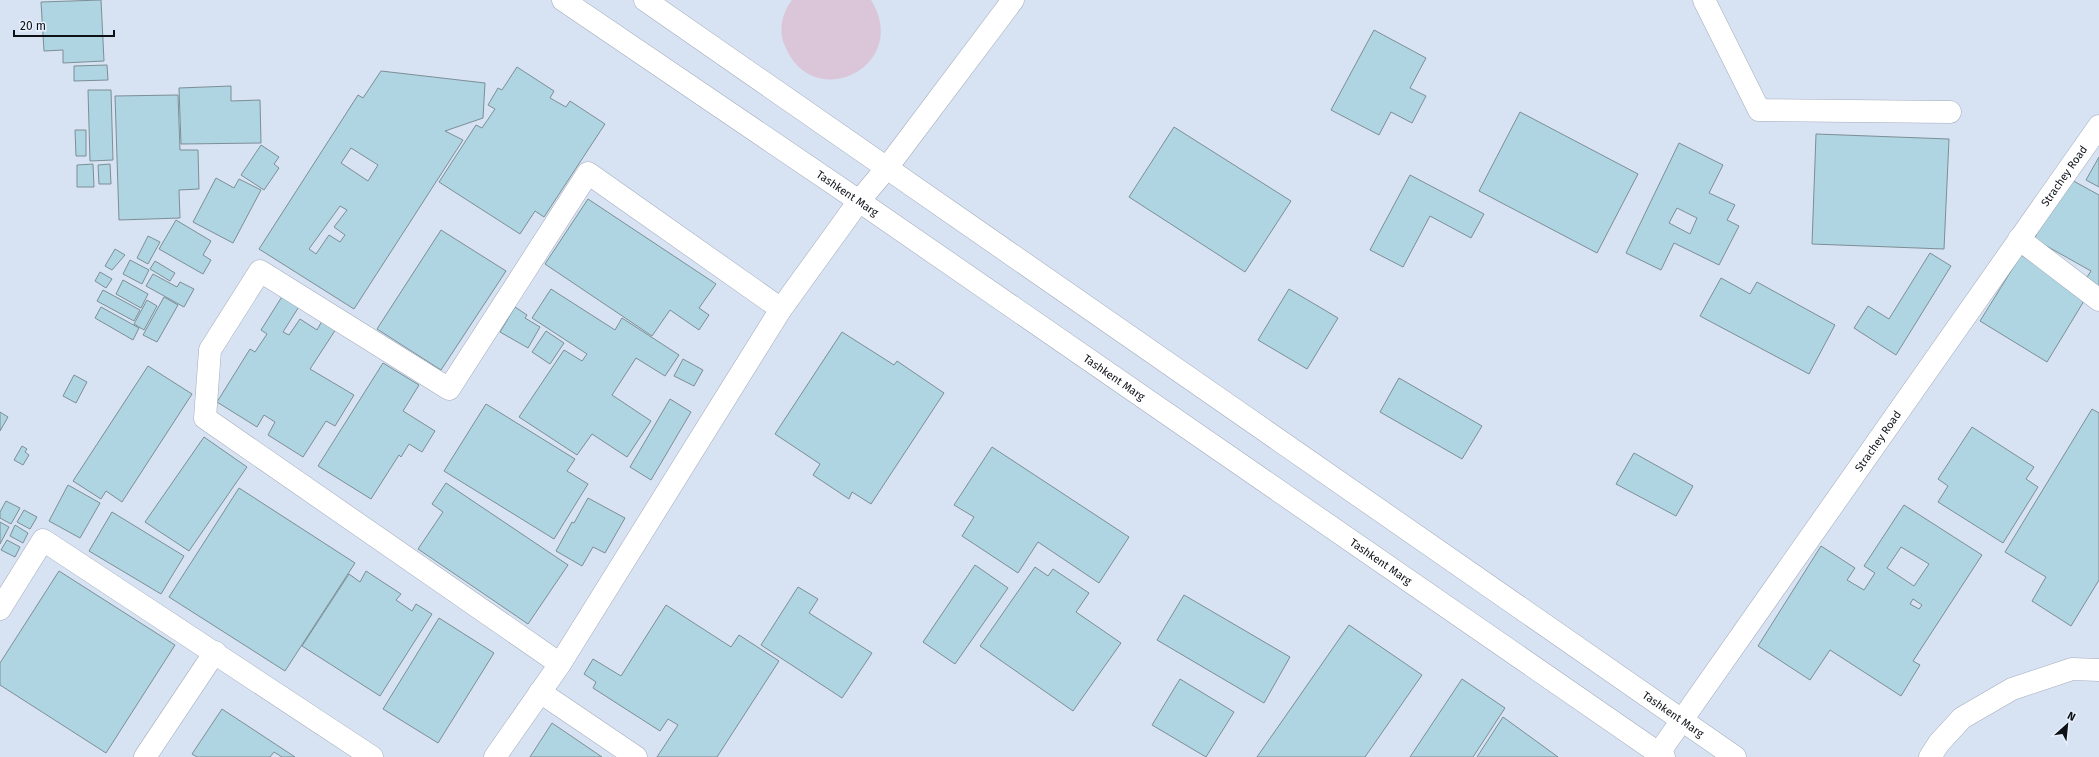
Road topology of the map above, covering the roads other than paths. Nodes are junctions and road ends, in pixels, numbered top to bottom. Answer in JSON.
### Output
{"nodes":[{"id":1,"x":563,"y":0,"type":"edge"},
{"id":2,"x":645,"y":0,"type":"edge"},
{"id":3,"x":1013,"y":0,"type":"edge"},
{"id":4,"x":1704,"y":0,"type":"edge"},
{"id":5,"x":1950,"y":112,"type":"dead end"},
{"id":6,"x":2099,"y":126,"type":"edge"},
{"id":7,"x":886,"y":169,"type":"junction"},
{"id":8,"x":858,"y":201,"type":"junction"},
{"id":9,"x":2019,"y":239,"type":"junction"},
{"id":10,"x":2099,"y":300,"type":"edge"},
{"id":11,"x":781,"y":309,"type":"junction"},
{"id":12,"x":0,"y":609,"type":"edge"},
{"id":13,"x":215,"y":652,"type":"junction"},
{"id":14,"x":560,"y":664,"type":"junction"},
{"id":15,"x":2099,"y":670,"type":"edge"},
{"id":16,"x":540,"y":692,"type":"junction"},
{"id":17,"x":1682,"y":722,"type":"junction"},
{"id":18,"x":1659,"y":756,"type":"edge"},
{"id":19,"x":145,"y":757,"type":"edge"},
{"id":20,"x":372,"y":757,"type":"edge"},
{"id":21,"x":495,"y":757,"type":"edge"},
{"id":22,"x":636,"y":757,"type":"edge"},
{"id":23,"x":1735,"y":757,"type":"edge"},
{"id":24,"x":1930,"y":757,"type":"edge"}],
"edges":[{"from":1,"to":8,"type":"street","name":"Tashkent Marg"},
{"from":2,"to":7,"type":"street","name":"Tashkent Marg"},
{"from":3,"to":7,"type":"street"},
{"from":4,"to":5,"type":"street"},
{"from":6,"to":9,"type":"street","name":"Strachey Road"},
{"from":7,"to":8,"type":"street"},
{"from":7,"to":17,"type":"street","name":"Tashkent Marg"},
{"from":8,"to":11,"type":"street"},
{"from":8,"to":18,"type":"street","name":"Tashkent Marg"},
{"from":9,"to":10,"type":"street"},
{"from":9,"to":17,"type":"street","name":"Strachey Road"},
{"from":11,"to":14,"type":"street"},
{"from":11,"to":14,"type":"street"},
{"from":12,"to":13,"type":"street"},
{"from":13,"to":19,"type":"street"},
{"from":13,"to":20,"type":"street"},
{"from":14,"to":16,"type":"street"},
{"from":15,"to":24,"type":"street"},
{"from":16,"to":21,"type":"street"},
{"from":16,"to":22,"type":"street"},
{"from":17,"to":18,"type":"street","name":"Strachey Road"},
{"from":17,"to":23,"type":"street","name":"Tashkent Marg"}]}
